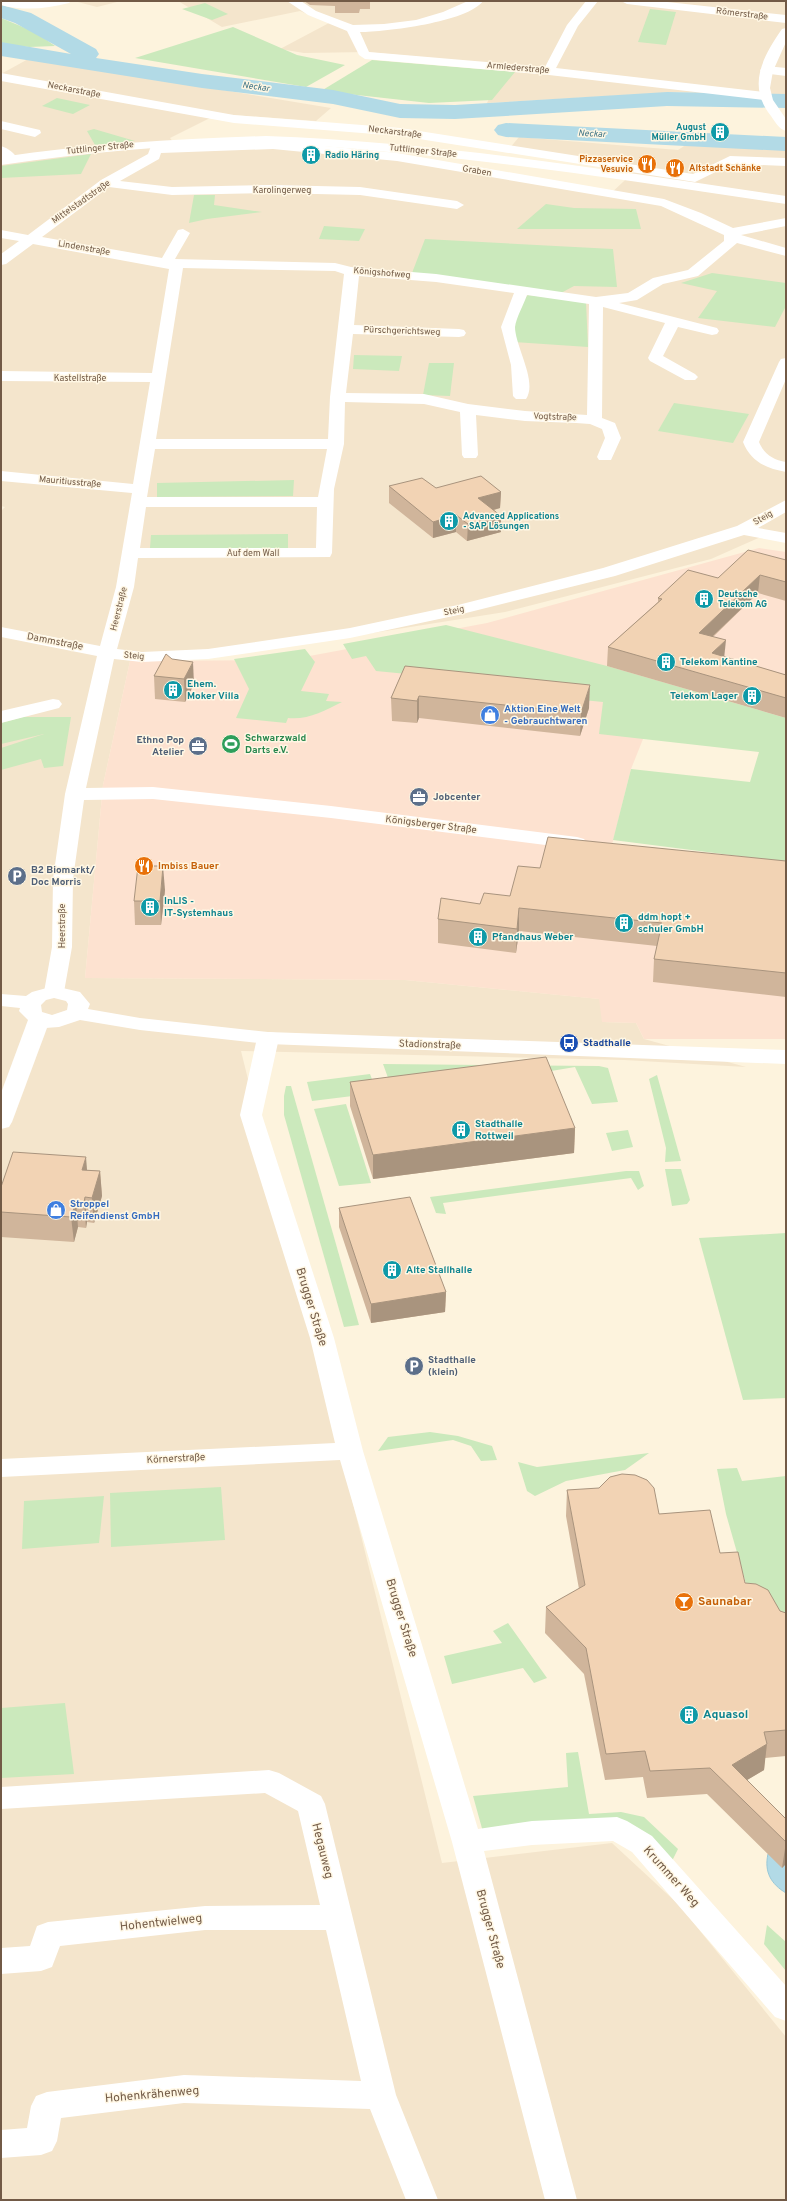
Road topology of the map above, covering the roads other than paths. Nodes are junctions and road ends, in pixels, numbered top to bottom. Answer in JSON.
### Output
{"nodes":[{"id":1,"x":65,"y":1,"type":"edge"},
{"id":2,"x":293,"y":1,"type":"edge"},
{"id":3,"x":477,"y":1,"type":"edge"},
{"id":4,"x":592,"y":1,"type":"edge"},
{"id":5,"x":627,"y":1,"type":"edge"},
{"id":6,"x":1,"y":2,"type":"edge"},
{"id":7,"x":786,"y":19,"type":"edge"},
{"id":8,"x":352,"y":29,"type":"junction"},
{"id":9,"x":786,"y":32,"type":"edge"},
{"id":10,"x":766,"y":70,"type":"junction"},
{"id":11,"x":549,"y":71,"type":"junction"},
{"id":12,"x":786,"y":72,"type":"edge"},
{"id":13,"x":1,"y":76,"type":"edge"},
{"id":14,"x":765,"y":96,"type":"junction"},
{"id":15,"x":1,"y":125,"type":"edge"},
{"id":16,"x":786,"y":127,"type":"edge"},
{"id":17,"x":35,"y":133,"type":"dead end"},
{"id":18,"x":154,"y":146,"type":"junction"},
{"id":19,"x":4,"y":157,"type":"edge"},
{"id":20,"x":786,"y":162,"type":"edge"},
{"id":21,"x":106,"y":184,"type":"junction"},
{"id":22,"x":786,"y":200,"type":"edge"},
{"id":23,"x":457,"y":205,"type":"dead end"},
{"id":24,"x":786,"y":222,"type":"edge"},
{"id":25,"x":183,"y":233,"type":"dead end"},
{"id":26,"x":731,"y":233,"type":"junction"},
{"id":27,"x":1,"y":234,"type":"edge"},
{"id":28,"x":29,"y":239,"type":"junction"},
{"id":29,"x":786,"y":252,"type":"edge"},
{"id":30,"x":1,"y":261,"type":"edge"},
{"id":31,"x":166,"y":263,"type":"junction"},
{"id":32,"x":351,"y":271,"type":"junction"},
{"id":33,"x":522,"y":290,"type":"junction"},
{"id":34,"x":596,"y":301,"type":"junction"},
{"id":35,"x":673,"y":321,"type":"junction"},
{"id":36,"x":344,"y":329,"type":"junction"},
{"id":37,"x":712,"y":331,"type":"dead end"},
{"id":38,"x":459,"y":333,"type":"dead end"},
{"id":39,"x":786,"y":362,"type":"edge"},
{"id":40,"x":1,"y":376,"type":"edge"},
{"id":41,"x":690,"y":377,"type":"dead end"},
{"id":42,"x":159,"y":378,"type":"junction"},
{"id":43,"x":521,"y":396,"type":"dead end"},
{"id":44,"x":338,"y":397,"type":"junction"},
{"id":45,"x":468,"y":409,"type":"junction"},
{"id":46,"x":593,"y":420,"type":"junction"},
{"id":47,"x":147,"y":444,"type":"junction"},
{"id":48,"x":336,"y":444,"type":"junction"},
{"id":49,"x":470,"y":455,"type":"dead end"},
{"id":50,"x":605,"y":457,"type":"dead end"},
{"id":51,"x":786,"y":467,"type":"edge"},
{"id":52,"x":1,"y":476,"type":"edge"},
{"id":53,"x":138,"y":495,"type":"junction"},
{"id":54,"x":326,"y":502,"type":"junction"},
{"id":55,"x":786,"y":505,"type":"edge"},
{"id":56,"x":743,"y":530,"type":"junction"},
{"id":57,"x":786,"y":538,"type":"edge"},
{"id":58,"x":130,"y":553,"type":"junction"},
{"id":59,"x":1,"y":632,"type":"edge"},
{"id":60,"x":108,"y":653,"type":"junction"},
{"id":61,"x":53,"y":704,"type":"dead end"},
{"id":62,"x":1,"y":717,"type":"edge"},
{"id":63,"x":75,"y":794,"type":"junction"},
{"id":64,"x":594,"y":845,"type":"edge"},
{"id":65,"x":54,"y":992,"type":"junction"},
{"id":66,"x":1,"y":1000,"type":"edge"},
{"id":67,"x":35,"y":1011,"type":"junction"},
{"id":68,"x":76,"y":1013,"type":"junction"},
{"id":69,"x":268,"y":1038,"type":"junction"},
{"id":70,"x":786,"y":1057,"type":"edge"},
{"id":71,"x":1,"y":1122,"type":"edge"},
{"id":72,"x":350,"y":1451,"type":"junction"},
{"id":73,"x":1,"y":1468,"type":"edge"},
{"id":74,"x":1,"y":1798,"type":"edge"},
{"id":75,"x":467,"y":1842,"type":"junction"},
{"id":76,"x":339,"y":1917,"type":"junction"},
{"id":77,"x":1,"y":1961,"type":"edge"},
{"id":78,"x":786,"y":2008,"type":"edge"},
{"id":79,"x":380,"y":2095,"type":"junction"},
{"id":80,"x":1,"y":2144,"type":"edge"},
{"id":81,"x":422,"y":2200,"type":"edge"},
{"id":82,"x":561,"y":2200,"type":"edge"}],
"edges":[{"from":1,"to":6,"type":"street"},
{"from":2,"to":8,"type":"street"},
{"from":3,"to":8,"type":"street"},
{"from":4,"to":11,"type":"street"},
{"from":5,"to":7,"type":"street","name":"Römerstraße"},
{"from":8,"to":11,"type":"street","name":"Armlederstraße"},
{"from":9,"to":10,"type":"street"},
{"from":10,"to":12,"type":"street"},
{"from":10,"to":14,"type":"street"},
{"from":11,"to":14,"type":"street","name":"Armlederstraße"},
{"from":13,"to":20,"type":"street","name":"Neckarstraße"},
{"from":14,"to":16,"type":"street"},
{"from":15,"to":17,"type":"street"},
{"from":18,"to":19,"type":"street","name":"Tuttlinger Straße"},
{"from":18,"to":21,"type":"street","name":"Mittelstadtstraße"},
{"from":18,"to":22,"type":"street","name":"Tuttlinger Straße"},
{"from":18,"to":26,"type":"street","name":"Graben"},
{"from":21,"to":23,"type":"street","name":"Karolingerweg"},
{"from":21,"to":28,"type":"street","name":"Mittelstadtstraße"},
{"from":24,"to":26,"type":"street"},
{"from":25,"to":31,"type":"street"},
{"from":26,"to":29,"type":"street","name":"Graben"},
{"from":26,"to":34,"type":"street","name":"Königshofweg"},
{"from":27,"to":28,"type":"street","name":"Lindenstraße"},
{"from":28,"to":30,"type":"street","name":"Mittelstadtstraße"},
{"from":28,"to":31,"type":"street","name":"Lindenstraße"},
{"from":31,"to":32,"type":"street","name":"Königshofweg"},
{"from":31,"to":42,"type":"street","name":"Heerstraße"},
{"from":32,"to":33,"type":"street","name":"Königshofweg"},
{"from":32,"to":36,"type":"street","name":"Auf dem Wall"},
{"from":33,"to":34,"type":"street","name":"Königshofweg"},
{"from":33,"to":43,"type":"street"},
{"from":34,"to":35,"type":"street","name":"Königshofweg"},
{"from":34,"to":46,"type":"street"},
{"from":35,"to":37,"type":"street","name":"Königshofweg"},
{"from":35,"to":41,"type":"street"},
{"from":36,"to":38,"type":"street","name":"Pürschgerichtsweg"},
{"from":36,"to":44,"type":"street","name":"Auf dem Wall"},
{"from":39,"to":51,"type":"street"},
{"from":40,"to":42,"type":"street","name":"Kastellstraße"},
{"from":42,"to":47,"type":"street","name":"Heerstraße"},
{"from":44,"to":45,"type":"street","name":"Vogtstraße"},
{"from":44,"to":48,"type":"street","name":"Auf dem Wall"},
{"from":45,"to":46,"type":"street","name":"Vogtstraße"},
{"from":45,"to":49,"type":"street"},
{"from":46,"to":50,"type":"street","name":"Vogtstraße"},
{"from":47,"to":48,"type":"street"},
{"from":47,"to":53,"type":"street","name":"Heerstraße"},
{"from":48,"to":54,"type":"street","name":"Auf dem Wall"},
{"from":52,"to":53,"type":"street","name":"Mauritiusstraße"},
{"from":53,"to":54,"type":"street"},
{"from":53,"to":58,"type":"street","name":"Heerstraße"},
{"from":54,"to":58,"type":"street","name":"Auf dem Wall"},
{"from":55,"to":56,"type":"street","name":"Steig"},
{"from":56,"to":57,"type":"street"},
{"from":56,"to":60,"type":"street","name":"Steig"},
{"from":58,"to":60,"type":"street","name":"Heerstraße"},
{"from":59,"to":60,"type":"street","name":"Dammstraße"},
{"from":60,"to":63,"type":"street","name":"Heerstraße"},
{"from":61,"to":62,"type":"street"},
{"from":63,"to":64,"type":"street","name":"Königsberger Straße"},
{"from":63,"to":65,"type":"street","name":"Heerstraße"},
{"from":65,"to":67,"type":"street"},
{"from":65,"to":68,"type":"street"},
{"from":66,"to":67,"type":"street"},
{"from":67,"to":68,"type":"street"},
{"from":67,"to":71,"type":"street"},
{"from":68,"to":69,"type":"street","name":"Stadionstraße"},
{"from":69,"to":70,"type":"street","name":"Stadionstraße"},
{"from":69,"to":72,"type":"street","name":"Brugger Straße"},
{"from":72,"to":73,"type":"street","name":"Körnerstraße"},
{"from":72,"to":75,"type":"street","name":"Brugger Straße"},
{"from":74,"to":76,"type":"street","name":"Hegauweg"},
{"from":75,"to":78,"type":"street","name":"Krummer Weg"},
{"from":75,"to":82,"type":"street","name":"Brugger Straße"},
{"from":76,"to":77,"type":"street","name":"Hohentwielweg"},
{"from":76,"to":79,"type":"street","name":"Hegauweg"},
{"from":79,"to":80,"type":"street","name":"Hohenkrähenweg"},
{"from":79,"to":81,"type":"street","name":"Hegauweg"}]}
